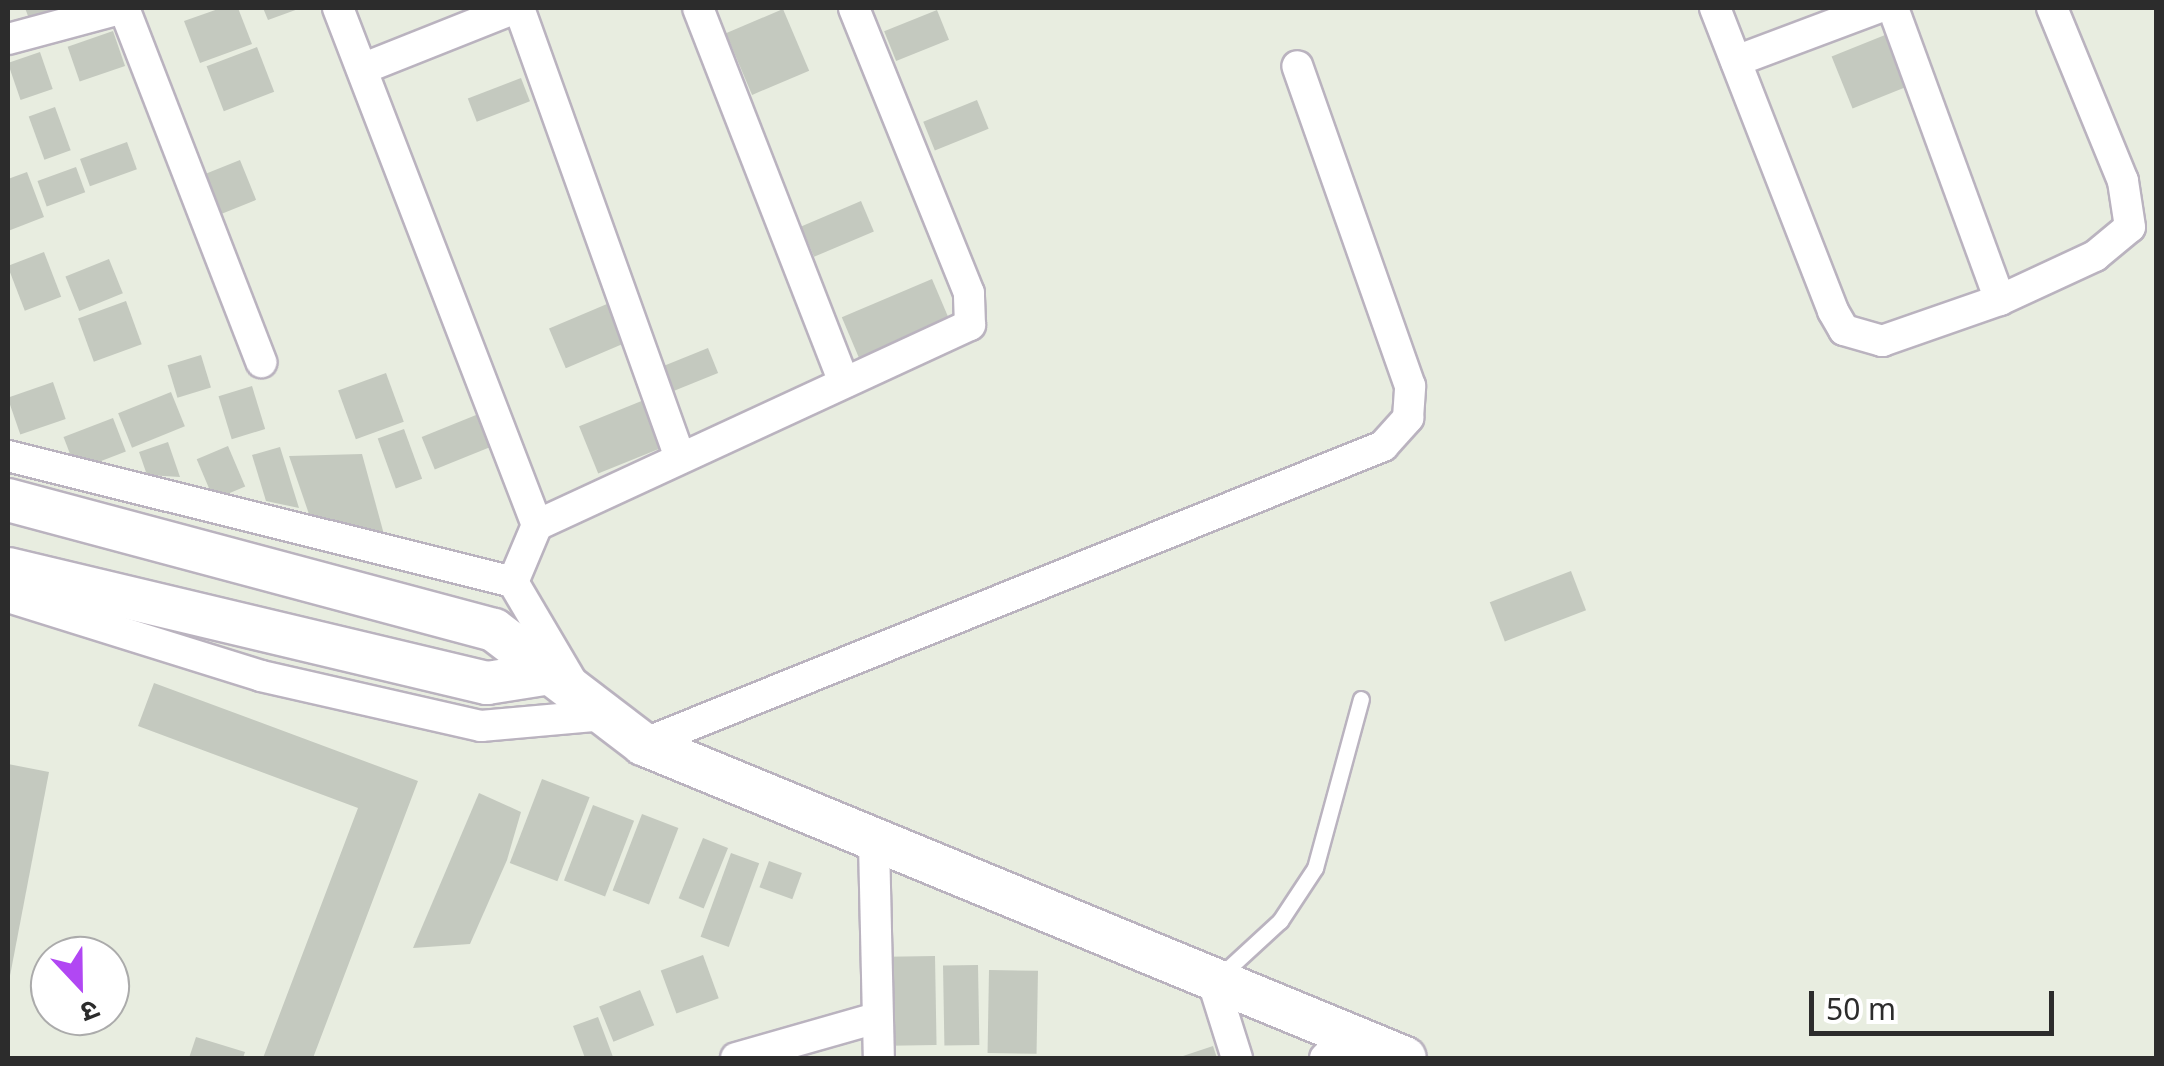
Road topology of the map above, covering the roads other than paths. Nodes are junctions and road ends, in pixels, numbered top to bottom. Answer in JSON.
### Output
{"nodes":[{"id":1,"x":124,"y":8,"type":"edge"},
{"id":2,"x":338,"y":8,"type":"edge"},
{"id":3,"x":517,"y":8,"type":"edge"},
{"id":4,"x":698,"y":8,"type":"edge"},
{"id":5,"x":854,"y":8,"type":"edge"},
{"id":6,"x":1715,"y":8,"type":"edge"},
{"id":7,"x":1877,"y":8,"type":"edge"},
{"id":8,"x":1892,"y":8,"type":"edge"},
{"id":9,"x":2052,"y":8,"type":"edge"},
{"id":10,"x":8,"y":38,"type":"edge"},
{"id":11,"x":1736,"y":61,"type":"junction"},
{"id":12,"x":1298,"y":66,"type":"dead end"},
{"id":13,"x":362,"y":69,"type":"junction"},
{"id":14,"x":2000,"y":300,"type":"junction"},
{"id":15,"x":261,"y":362,"type":"dead end"},
{"id":16,"x":844,"y":383,"type":"junction"},
{"id":17,"x":8,"y":456,"type":"edge"},
{"id":18,"x":680,"y":457,"type":"junction"},
{"id":19,"x":8,"y":500,"type":"edge"},
{"id":20,"x":536,"y":525,"type":"junction"},
{"id":21,"x":8,"y":569,"type":"edge"},
{"id":22,"x":513,"y":582,"type":"junction"},
{"id":23,"x":8,"y":597,"type":"edge"},
{"id":24,"x":578,"y":694,"type":"junction"},
{"id":25,"x":1361,"y":699,"type":"dead end"},
{"id":26,"x":644,"y":744,"type":"junction"},
{"id":27,"x":874,"y":843,"type":"junction"},
{"id":28,"x":1213,"y":982,"type":"junction"},
{"id":29,"x":873,"y":1019,"type":"junction"},
{"id":30,"x":1336,"y":1047,"type":"edge"},
{"id":31,"x":736,"y":1058,"type":"edge"},
{"id":32,"x":878,"y":1058,"type":"edge"},
{"id":33,"x":1237,"y":1058,"type":"edge"},
{"id":34,"x":1405,"y":1058,"type":"edge"}],
"edges":[{"from":1,"to":10,"type":"street"},
{"from":1,"to":15,"type":"street"},
{"from":2,"to":13,"type":"street"},
{"from":3,"to":13,"type":"street"},
{"from":3,"to":18,"type":"street"},
{"from":4,"to":16,"type":"street"},
{"from":5,"to":16,"type":"street"},
{"from":6,"to":11,"type":"street"},
{"from":7,"to":11,"type":"street"},
{"from":8,"to":14,"type":"street"},
{"from":9,"to":14,"type":"street"},
{"from":11,"to":14,"type":"street"},
{"from":12,"to":26,"type":"street"},
{"from":13,"to":20,"type":"street"},
{"from":16,"to":18,"type":"street"},
{"from":17,"to":22,"type":"street"},
{"from":18,"to":20,"type":"street"},
{"from":19,"to":24,"type":"street"},
{"from":20,"to":22,"type":"street"},
{"from":21,"to":24,"type":"street"},
{"from":22,"to":24,"type":"street"},
{"from":23,"to":24,"type":"street"},
{"from":24,"to":26,"type":"street"},
{"from":25,"to":28,"type":"lane"},
{"from":26,"to":27,"type":"street"},
{"from":27,"to":28,"type":"street"},
{"from":27,"to":29,"type":"street"},
{"from":28,"to":30,"type":"street"},
{"from":28,"to":33,"type":"street"},
{"from":29,"to":31,"type":"street"},
{"from":29,"to":32,"type":"street"},
{"from":30,"to":34,"type":"street"}]}
